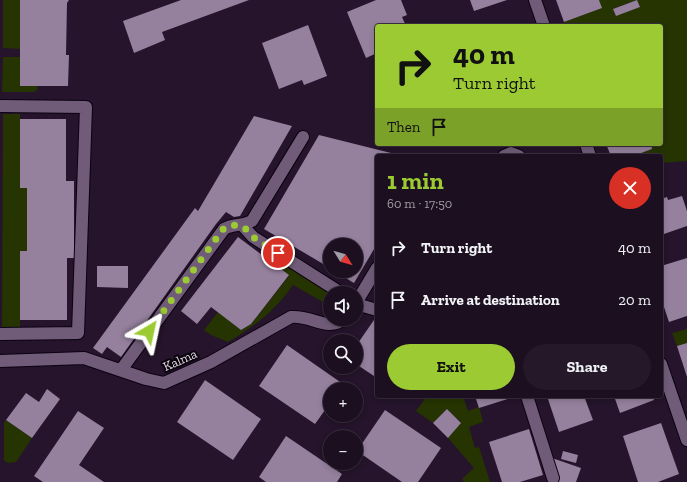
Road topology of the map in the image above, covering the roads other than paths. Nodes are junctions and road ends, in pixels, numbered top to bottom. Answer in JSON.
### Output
{"nodes":[{"id":1,"x":535,"y":0,"type":"edge"},
{"id":2,"x":543,"y":24,"type":"edge"},
{"id":3,"x":0,"y":106,"type":"edge"},
{"id":4,"x":303,"y":137,"type":"dead end"},
{"id":5,"x":243,"y":226,"type":"junction"},
{"id":6,"x":375,"y":271,"type":"edge"},
{"id":7,"x":330,"y":286,"type":"edge"},
{"id":8,"x":363,"y":291,"type":"edge"},
{"id":9,"x":363,"y":305,"type":"edge"},
{"id":10,"x":375,"y":309,"type":"edge"},
{"id":11,"x":323,"y":323,"type":"edge"},
{"id":12,"x":0,"y":334,"type":"edge"},
{"id":13,"x":0,"y":361,"type":"edge"},
{"id":14,"x":121,"y":370,"type":"junction"},
{"id":15,"x":663,"y":370,"type":"edge"},
{"id":16,"x":528,"y":398,"type":"edge"},
{"id":17,"x":687,"y":440,"type":"edge"},
{"id":18,"x":553,"y":478,"type":"dead end"}],
"edges":[{"from":1,"to":2,"type":"street"},
{"from":3,"to":12,"type":"street"},
{"from":4,"to":5,"type":"street"},
{"from":5,"to":7,"type":"street"},
{"from":5,"to":14,"type":"street"},
{"from":6,"to":8,"type":"street"},
{"from":9,"to":10,"type":"street"},
{"from":11,"to":14,"type":"street","name":"Kalma"},
{"from":13,"to":14,"type":"street","name":"Kalma"},
{"from":15,"to":17,"type":"street"},
{"from":16,"to":18,"type":"street"}]}
